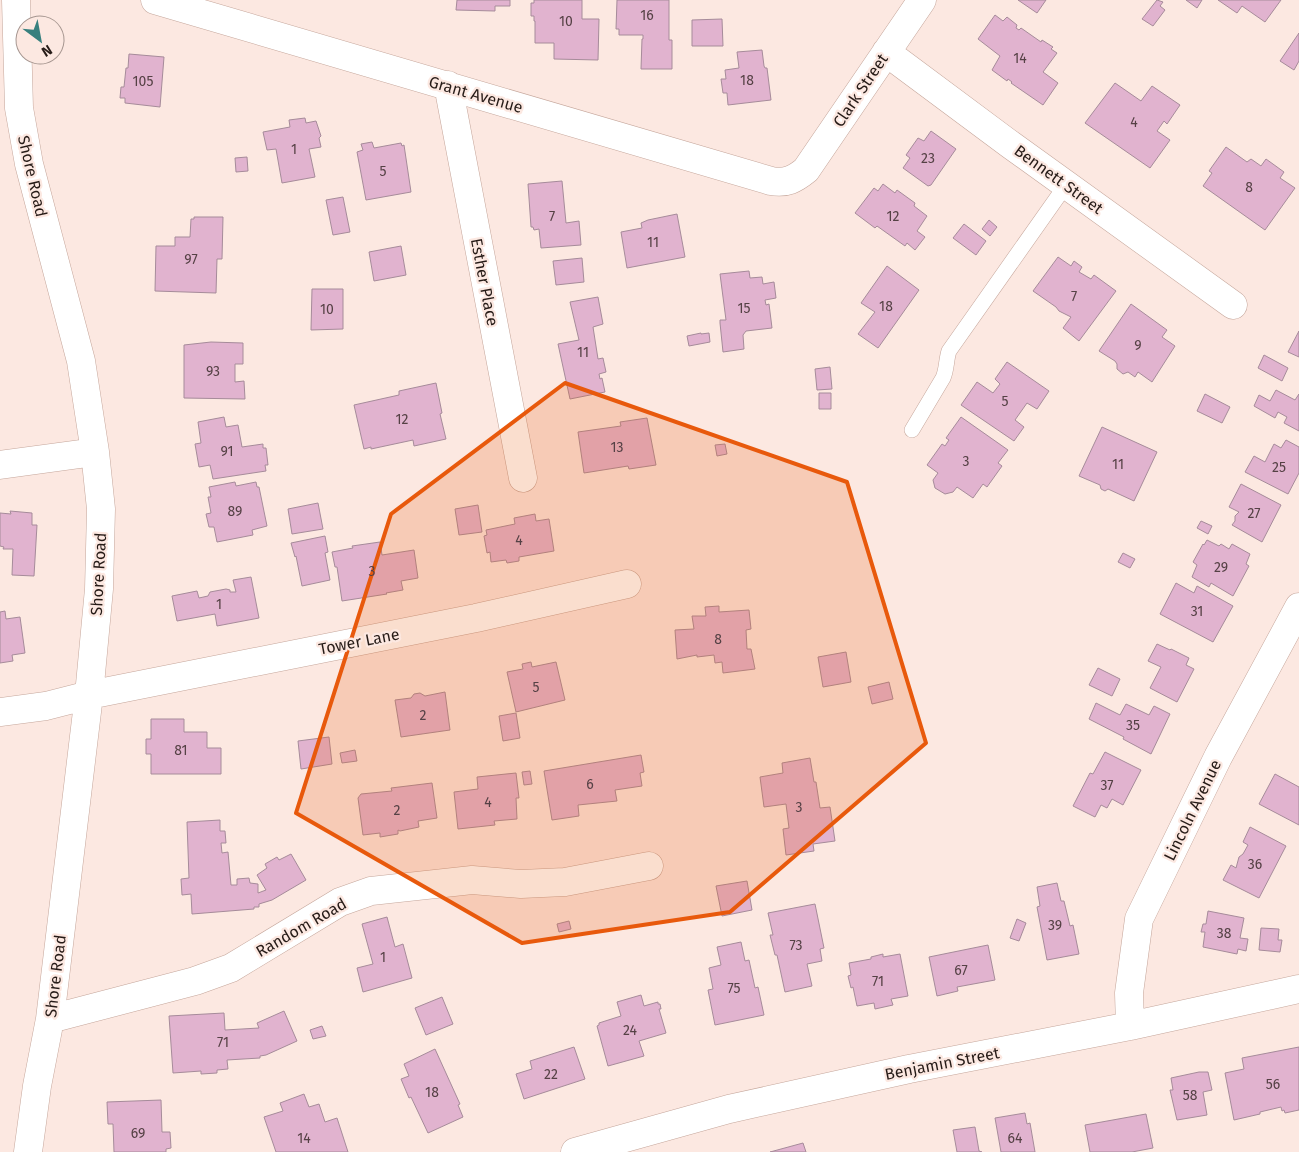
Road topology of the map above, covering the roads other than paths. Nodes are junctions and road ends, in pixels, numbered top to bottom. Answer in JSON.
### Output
{"nodes":[{"id":1,"x":16,"y":0,"type":"edge"},
{"id":2,"x":155,"y":0,"type":"edge"},
{"id":3,"x":922,"y":0,"type":"edge"},
{"id":4,"x":886,"y":52,"type":"junction"},
{"id":5,"x":448,"y":85,"type":"junction"},
{"id":6,"x":796,"y":178,"type":"joint"},
{"id":7,"x":1066,"y":185,"type":"junction"},
{"id":8,"x":1234,"y":305,"type":"dead end"},
{"id":9,"x":912,"y":430,"type":"dead end"},
{"id":10,"x":95,"y":452,"type":"junction"},
{"id":11,"x":0,"y":465,"type":"edge"},
{"id":12,"x":523,"y":478,"type":"dead end"},
{"id":13,"x":627,"y":584,"type":"dead end"},
{"id":14,"x":1299,"y":607,"type":"edge"},
{"id":15,"x":89,"y":695,"type":"junction"},
{"id":16,"x":0,"y":712,"type":"edge"},
{"id":17,"x":649,"y":866,"type":"dead end"},
{"id":18,"x":1299,"y":989,"type":"edge"},
{"id":19,"x":50,"y":1019,"type":"junction"},
{"id":20,"x":1130,"y":1026,"type":"junction"},
{"id":21,"x":584,"y":1151,"type":"edge"},
{"id":22,"x":28,"y":1152,"type":"edge"}],
"edges":[{"from":1,"to":10,"type":"street","name":"Shore Road"},
{"from":2,"to":5,"type":"street","name":"Grant Avenue"},
{"from":3,"to":4,"type":"street","name":"Clark Street"},
{"from":4,"to":6,"type":"street","name":"Clark Street"},
{"from":4,"to":7,"type":"street","name":"Bennett Street"},
{"from":5,"to":6,"type":"street","name":"Grant Avenue"},
{"from":5,"to":12,"type":"street","name":"Esther Place"},
{"from":7,"to":8,"type":"street","name":"Bennett Street"},
{"from":7,"to":9,"type":"lane"},
{"from":10,"to":11,"type":"street"},
{"from":10,"to":15,"type":"street","name":"Shore Road"},
{"from":13,"to":15,"type":"street","name":"Tower Lane"},
{"from":14,"to":20,"type":"street","name":"Lincoln Avenue"},
{"from":15,"to":16,"type":"street","name":"Tower Lane"},
{"from":15,"to":19,"type":"street","name":"Shore Road"},
{"from":17,"to":19,"type":"street","name":"Random Road"},
{"from":18,"to":20,"type":"street","name":"Benjamin Street"},
{"from":19,"to":22,"type":"street","name":"Shore Road"},
{"from":20,"to":21,"type":"street","name":"Benjamin Street"}]}
